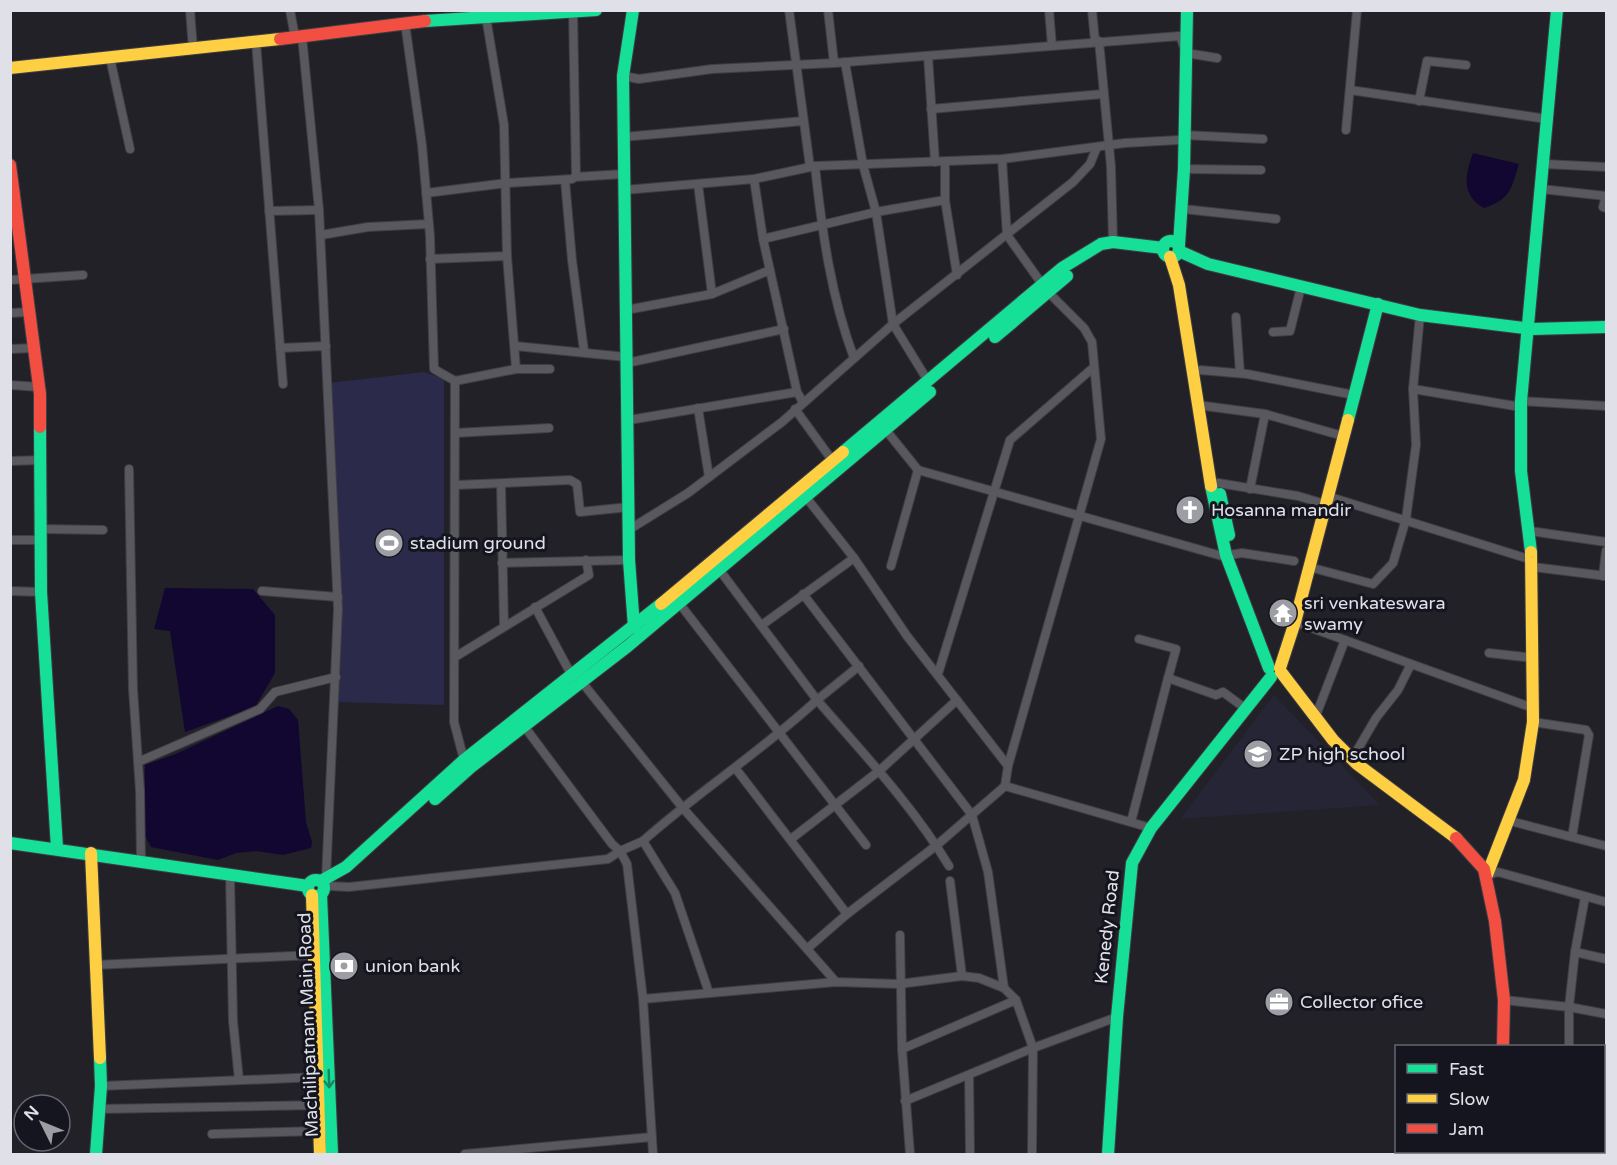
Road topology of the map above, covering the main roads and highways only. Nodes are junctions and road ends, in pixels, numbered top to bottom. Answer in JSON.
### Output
{"nodes":[{"id":1,"x":596,"y":10,"type":"edge"},
{"id":2,"x":633,"y":10,"type":"edge"},
{"id":3,"x":1180,"y":10,"type":"edge"},
{"id":4,"x":1187,"y":10,"type":"edge"},
{"id":5,"x":1557,"y":10,"type":"edge"},
{"id":6,"x":573,"y":11,"type":"edge"},
{"id":7,"x":485,"y":13,"type":"edge"},
{"id":8,"x":10,"y":68,"type":"edge"},
{"id":9,"x":1182,"y":137,"type":"junction"},
{"id":10,"x":10,"y":165,"type":"edge"},
{"id":11,"x":1172,"y":249,"type":"junction"},
{"id":12,"x":1045,"y":288,"type":"junction"},
{"id":13,"x":1378,"y":304,"type":"junction"},
{"id":14,"x":1606,"y":327,"type":"edge"},
{"id":15,"x":1527,"y":328,"type":"junction"},
{"id":16,"x":1230,"y":554,"type":"junction"},
{"id":17,"x":716,"y":565,"type":"junction"},
{"id":18,"x":636,"y":632,"type":"junction"},
{"id":19,"x":1275,"y":670,"type":"junction"},
{"id":20,"x":576,"y":679,"type":"junction"},
{"id":21,"x":10,"y":843,"type":"edge"},
{"id":22,"x":57,"y":848,"type":"junction"},
{"id":23,"x":92,"y":853,"type":"junction"},
{"id":24,"x":1487,"y":875,"type":"junction"},
{"id":25,"x":320,"y":887,"type":"junction"},
{"id":26,"x":321,"y":1021,"type":"junction"},
{"id":27,"x":1503,"y":1045,"type":"edge"},
{"id":28,"x":96,"y":1155,"type":"edge"},
{"id":29,"x":320,"y":1155,"type":"edge"},
{"id":30,"x":332,"y":1155,"type":"edge"},
{"id":31,"x":1108,"y":1155,"type":"edge"}],
"edges":[{"from":1,"to":6,"type":"main road"},
{"from":2,"to":18,"type":"main road"},
{"from":3,"to":9,"type":"main road"},
{"from":4,"to":9,"type":"main road"},
{"from":5,"to":15,"type":"main road"},
{"from":6,"to":7,"type":"main road"},
{"from":7,"to":8,"type":"main road"},
{"from":9,"to":11,"type":"main road"},
{"from":9,"to":11,"type":"main road"},
{"from":10,"to":22,"type":"main road"},
{"from":11,"to":12,"type":"main road"},
{"from":11,"to":12,"type":"main road"},
{"from":11,"to":13,"type":"main road"},
{"from":11,"to":16,"type":"main road"},
{"from":11,"to":16,"type":"main road"},
{"from":12,"to":17,"type":"main road"},
{"from":12,"to":17,"type":"main road"},
{"from":13,"to":15,"type":"main road"},
{"from":13,"to":19,"type":"main road","name":"Kenedy Road"},
{"from":14,"to":15,"type":"main road"},
{"from":15,"to":24,"type":"main road"},
{"from":16,"to":19,"type":"main road"},
{"from":17,"to":18,"type":"main road"},
{"from":17,"to":18,"type":"main road"},
{"from":18,"to":20,"type":"main road"},
{"from":19,"to":24,"type":"main road"},
{"from":19,"to":31,"type":"main road","name":"Kenedy Road"},
{"from":20,"to":25,"type":"main road"},
{"from":20,"to":25,"type":"main road"},
{"from":21,"to":22,"type":"main road"},
{"from":22,"to":23,"type":"main road"},
{"from":23,"to":25,"type":"main road"},
{"from":23,"to":28,"type":"main road"},
{"from":24,"to":27,"type":"main road"},
{"from":25,"to":26,"type":"main road","name":"Machilipatnam Main Road"},
{"from":25,"to":26,"type":"main road","name":"Machilipatnam Main Road"},
{"from":26,"to":29,"type":"main road","name":"Machilipatnam Main Road"},
{"from":26,"to":30,"type":"main road","name":"Machilipatnam Main Road","one_way":true}]}
